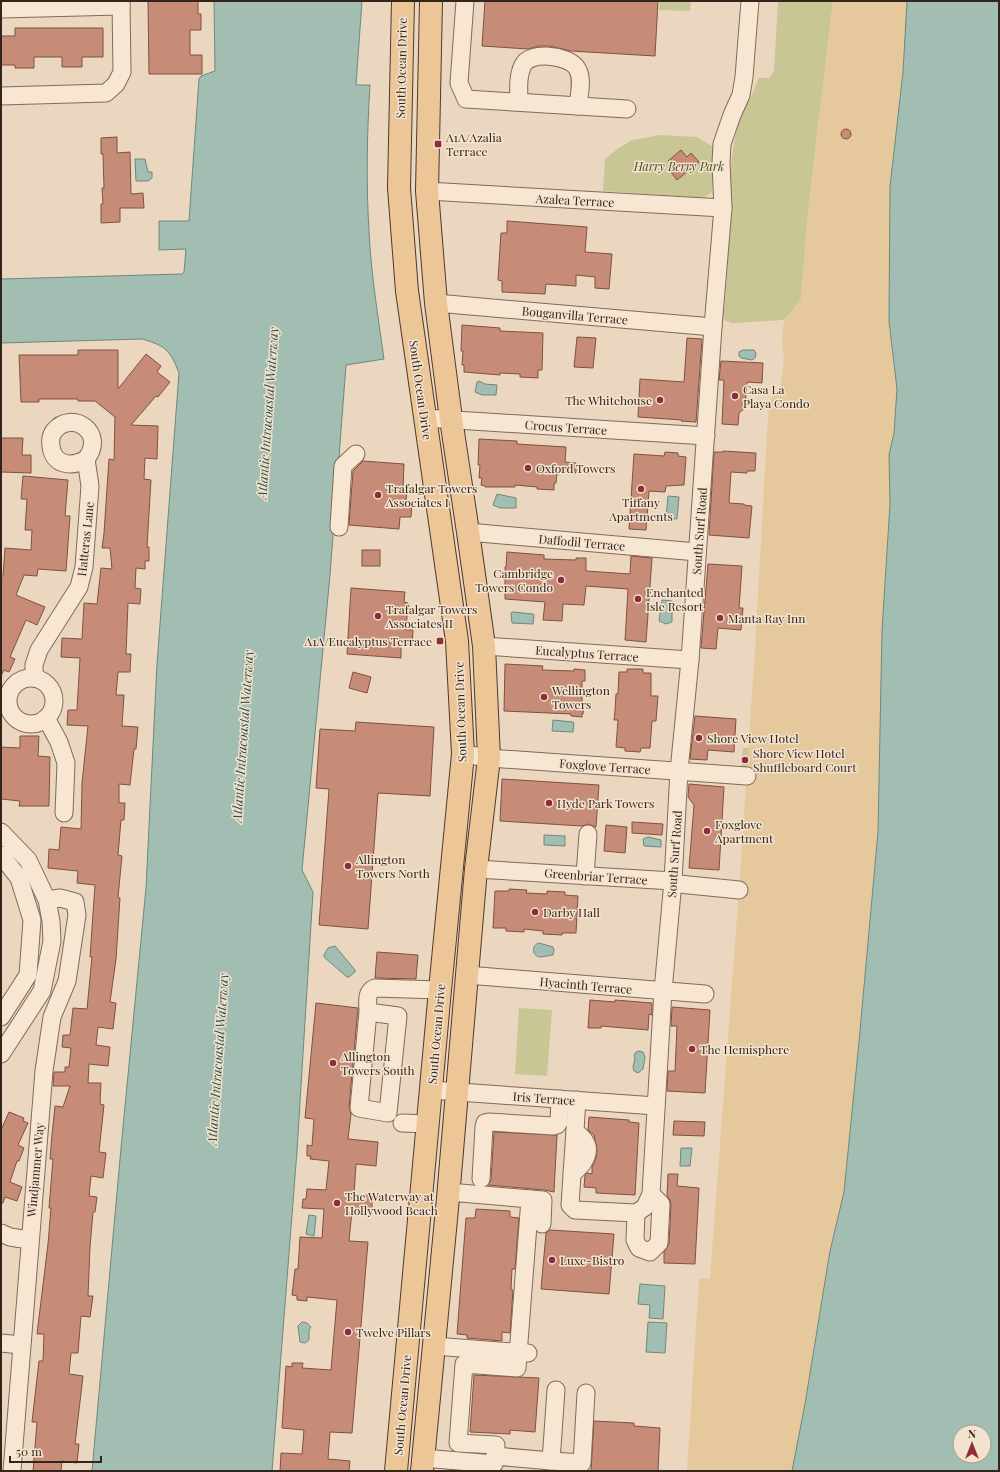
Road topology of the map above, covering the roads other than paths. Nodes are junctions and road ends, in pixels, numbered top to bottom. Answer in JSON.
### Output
{"nodes":[{"id":1,"x":403,"y":1,"type":"edge"},
{"id":2,"x":431,"y":1,"type":"edge"},
{"id":3,"x":465,"y":1,"type":"edge"},
{"id":4,"x":750,"y":1,"type":"edge"},
{"id":5,"x":121,"y":3,"type":"edge"},
{"id":6,"x":1,"y":9,"type":"edge"},
{"id":7,"x":1,"y":96,"type":"edge"},
{"id":8,"x":519,"y":102,"type":"junction"},
{"id":9,"x":578,"y":106,"type":"junction"},
{"id":10,"x":627,"y":109,"type":"dead end"},
{"id":11,"x":400,"y":125,"type":"junction"},
{"id":12,"x":428,"y":191,"type":"junction"},
{"id":13,"x":723,"y":208,"type":"junction"},
{"id":14,"x":436,"y":303,"type":"junction"},
{"id":15,"x":713,"y":327,"type":"junction"},
{"id":16,"x":426,"y":418,"type":"junction"},
{"id":17,"x":451,"y":419,"type":"junction"},
{"id":18,"x":706,"y":436,"type":"junction"},
{"id":19,"x":356,"y":454,"type":"dead end"},
{"id":20,"x":86,"y":460,"type":"dead end"},
{"id":21,"x":339,"y":527,"type":"dead end"},
{"id":22,"x":468,"y":532,"type":"junction"},
{"id":23,"x":697,"y":552,"type":"junction"},
{"id":24,"x":484,"y":646,"type":"junction"},
{"id":25,"x":690,"y":660,"type":"junction"},
{"id":26,"x":34,"y":678,"type":"junction"},
{"id":27,"x":46,"y":718,"type":"junction"},
{"id":28,"x":7,"y":719,"type":"edge"},
{"id":29,"x":463,"y":754,"type":"junction"},
{"id":30,"x":489,"y":758,"type":"junction"},
{"id":31,"x":679,"y":771,"type":"junction"},
{"id":32,"x":747,"y":776,"type":"dead end"},
{"id":33,"x":64,"y":813,"type":"dead end"},
{"id":34,"x":1,"y":832,"type":"edge"},
{"id":35,"x":588,"y":834,"type":"dead end"},
{"id":36,"x":1,"y":855,"type":"edge"},
{"id":37,"x":476,"y":869,"type":"junction"},
{"id":38,"x":585,"y":876,"type":"junction"},
{"id":39,"x":673,"y":881,"type":"junction"},
{"id":40,"x":739,"y":890,"type":"dead end"},
{"id":41,"x":47,"y":900,"type":"junction"},
{"id":42,"x":467,"y":975,"type":"junction"},
{"id":43,"x":440,"y":990,"type":"junction"},
{"id":44,"x":663,"y":991,"type":"junction"},
{"id":45,"x":705,"y":994,"type":"dead end"},
{"id":46,"x":368,"y":1012,"type":"junction"},
{"id":47,"x":1,"y":1017,"type":"edge"},
{"id":48,"x":1,"y":1054,"type":"edge"},
{"id":49,"x":431,"y":1090,"type":"junction"},
{"id":50,"x":456,"y":1091,"type":"junction"},
{"id":51,"x":560,"y":1099,"type":"junction"},
{"id":52,"x":577,"y":1100,"type":"junction"},
{"id":53,"x":656,"y":1106,"type":"junction"},
{"id":54,"x":402,"y":1122,"type":"dead end"},
{"id":55,"x":427,"y":1124,"type":"junction"},
{"id":56,"x":481,"y":1179,"type":"dead end"},
{"id":57,"x":448,"y":1192,"type":"junction"},
{"id":58,"x":530,"y":1199,"type":"junction"},
{"id":59,"x":542,"y":1224,"type":"dead end"},
{"id":60,"x":1,"y":1233,"type":"edge"},
{"id":61,"x":29,"y":1240,"type":"junction"},
{"id":62,"x":1,"y":1343,"type":"edge"},
{"id":63,"x":21,"y":1345,"type":"junction"},
{"id":64,"x":434,"y":1346,"type":"junction"},
{"id":65,"x":523,"y":1353,"type":"junction"},
{"id":66,"x":556,"y":1390,"type":"dead end"},
{"id":67,"x":586,"y":1393,"type":"dead end"},
{"id":68,"x":495,"y":1460,"type":"junction"},
{"id":69,"x":551,"y":1461,"type":"junction"},
{"id":70,"x":423,"y":1464,"type":"edge"},
{"id":71,"x":12,"y":1471,"type":"edge"},
{"id":72,"x":396,"y":1471,"type":"edge"}],
"edges":[{"from":1,"to":11,"type":"main road","name":"South Ocean Drive"},
{"from":2,"to":12,"type":"main road","name":"South Ocean Drive"},
{"from":3,"to":8,"type":"street"},
{"from":4,"to":13,"type":"street","name":"South Surf Road"},
{"from":5,"to":6,"type":"street"},
{"from":5,"to":7,"type":"street"},
{"from":8,"to":9,"type":"street"},
{"from":8,"to":9,"type":"street"},
{"from":9,"to":10,"type":"street"},
{"from":11,"to":12,"type":"main road"},
{"from":11,"to":16,"type":"main road","name":"South Ocean Drive"},
{"from":12,"to":13,"type":"street","name":"Azalea Terrace"},
{"from":12,"to":14,"type":"main road","name":"South Ocean Drive"},
{"from":13,"to":15,"type":"street","name":"South Surf Road"},
{"from":14,"to":15,"type":"street","name":"Bouganvilla Terrace"},
{"from":14,"to":17,"type":"main road","name":"South Ocean Drive"},
{"from":15,"to":18,"type":"street","name":"South Surf Road"},
{"from":16,"to":17,"type":"street","name":"Crocus Terrace"},
{"from":16,"to":29,"type":"main road","name":"South Ocean Drive"},
{"from":17,"to":18,"type":"street","name":"Crocus Terrace"},
{"from":17,"to":22,"type":"main road","name":"South Ocean Drive"},
{"from":18,"to":23,"type":"street","name":"South Surf Road"},
{"from":19,"to":21,"type":"street"},
{"from":20,"to":26,"type":"street","name":"Hatteras Lane"},
{"from":22,"to":23,"type":"street","name":"Daffodil Terrace"},
{"from":22,"to":24,"type":"main road","name":"South Ocean Drive"},
{"from":23,"to":25,"type":"street","name":"South Surf Road"},
{"from":24,"to":25,"type":"street","name":"Eucalyptus Terrace"},
{"from":24,"to":30,"type":"main road","name":"South Ocean Drive"},
{"from":25,"to":31,"type":"street","name":"South Surf Road"},
{"from":26,"to":27,"type":"street"},
{"from":26,"to":28,"type":"street"},
{"from":27,"to":28,"type":"street"},
{"from":27,"to":33,"type":"street"},
{"from":29,"to":30,"type":"street","name":"Foxglove Terrace"},
{"from":29,"to":43,"type":"main road","name":"South Ocean Drive"},
{"from":30,"to":31,"type":"street","name":"Foxglove Terrace"},
{"from":30,"to":37,"type":"main road","name":"South Ocean Drive"},
{"from":31,"to":32,"type":"street","name":"Foxglove Terrace"},
{"from":31,"to":39,"type":"street","name":"South Surf Road"},
{"from":34,"to":41,"type":"street"},
{"from":35,"to":38,"type":"street"},
{"from":36,"to":47,"type":"street"},
{"from":37,"to":38,"type":"street","name":"Greenbriar Terrace"},
{"from":37,"to":42,"type":"main road","name":"South Ocean Drive"},
{"from":38,"to":39,"type":"street","name":"Greenbriar Terrace"},
{"from":39,"to":40,"type":"street","name":"Greenbriar Terrace"},
{"from":39,"to":44,"type":"street","name":"South Surf Road"},
{"from":41,"to":48,"type":"street"},
{"from":41,"to":61,"type":"street","name":"Windjammer Way"},
{"from":42,"to":44,"type":"street","name":"Hyacinth Terrace"},
{"from":42,"to":50,"type":"main road","name":"South Ocean Drive"},
{"from":43,"to":46,"type":"street"},
{"from":43,"to":49,"type":"main road","name":"South Ocean Drive"},
{"from":44,"to":45,"type":"street","name":"Hyacinth Terrace"},
{"from":44,"to":53,"type":"street","name":"South Surf Road"},
{"from":46,"to":46,"type":"street"},
{"from":49,"to":50,"type":"street","name":"Iris Terrace"},
{"from":49,"to":55,"type":"main road","name":"South Ocean Drive"},
{"from":50,"to":51,"type":"street","name":"Iris Terrace"},
{"from":50,"to":57,"type":"main road","name":"South Ocean Drive"},
{"from":51,"to":52,"type":"street","name":"Iris Terrace"},
{"from":51,"to":56,"type":"street"},
{"from":52,"to":53,"type":"street","name":"Iris Terrace"},
{"from":52,"to":53,"type":"street","name":"South Surf Road"},
{"from":54,"to":55,"type":"street"},
{"from":55,"to":72,"type":"main road","name":"South Ocean Drive"},
{"from":57,"to":58,"type":"street"},
{"from":57,"to":64,"type":"main road","name":"South Ocean Drive"},
{"from":58,"to":59,"type":"street"},
{"from":58,"to":65,"type":"street"},
{"from":60,"to":61,"type":"street"},
{"from":61,"to":63,"type":"street","name":"Windjammer Way"},
{"from":62,"to":63,"type":"street"},
{"from":63,"to":71,"type":"street","name":"Windjammer Way"},
{"from":64,"to":65,"type":"street"},
{"from":64,"to":70,"type":"main road","name":"South Ocean Drive"},
{"from":65,"to":68,"type":"street"},
{"from":66,"to":69,"type":"street"},
{"from":67,"to":69,"type":"street"},
{"from":68,"to":69,"type":"street"},
{"from":68,"to":70,"type":"street"}]}
